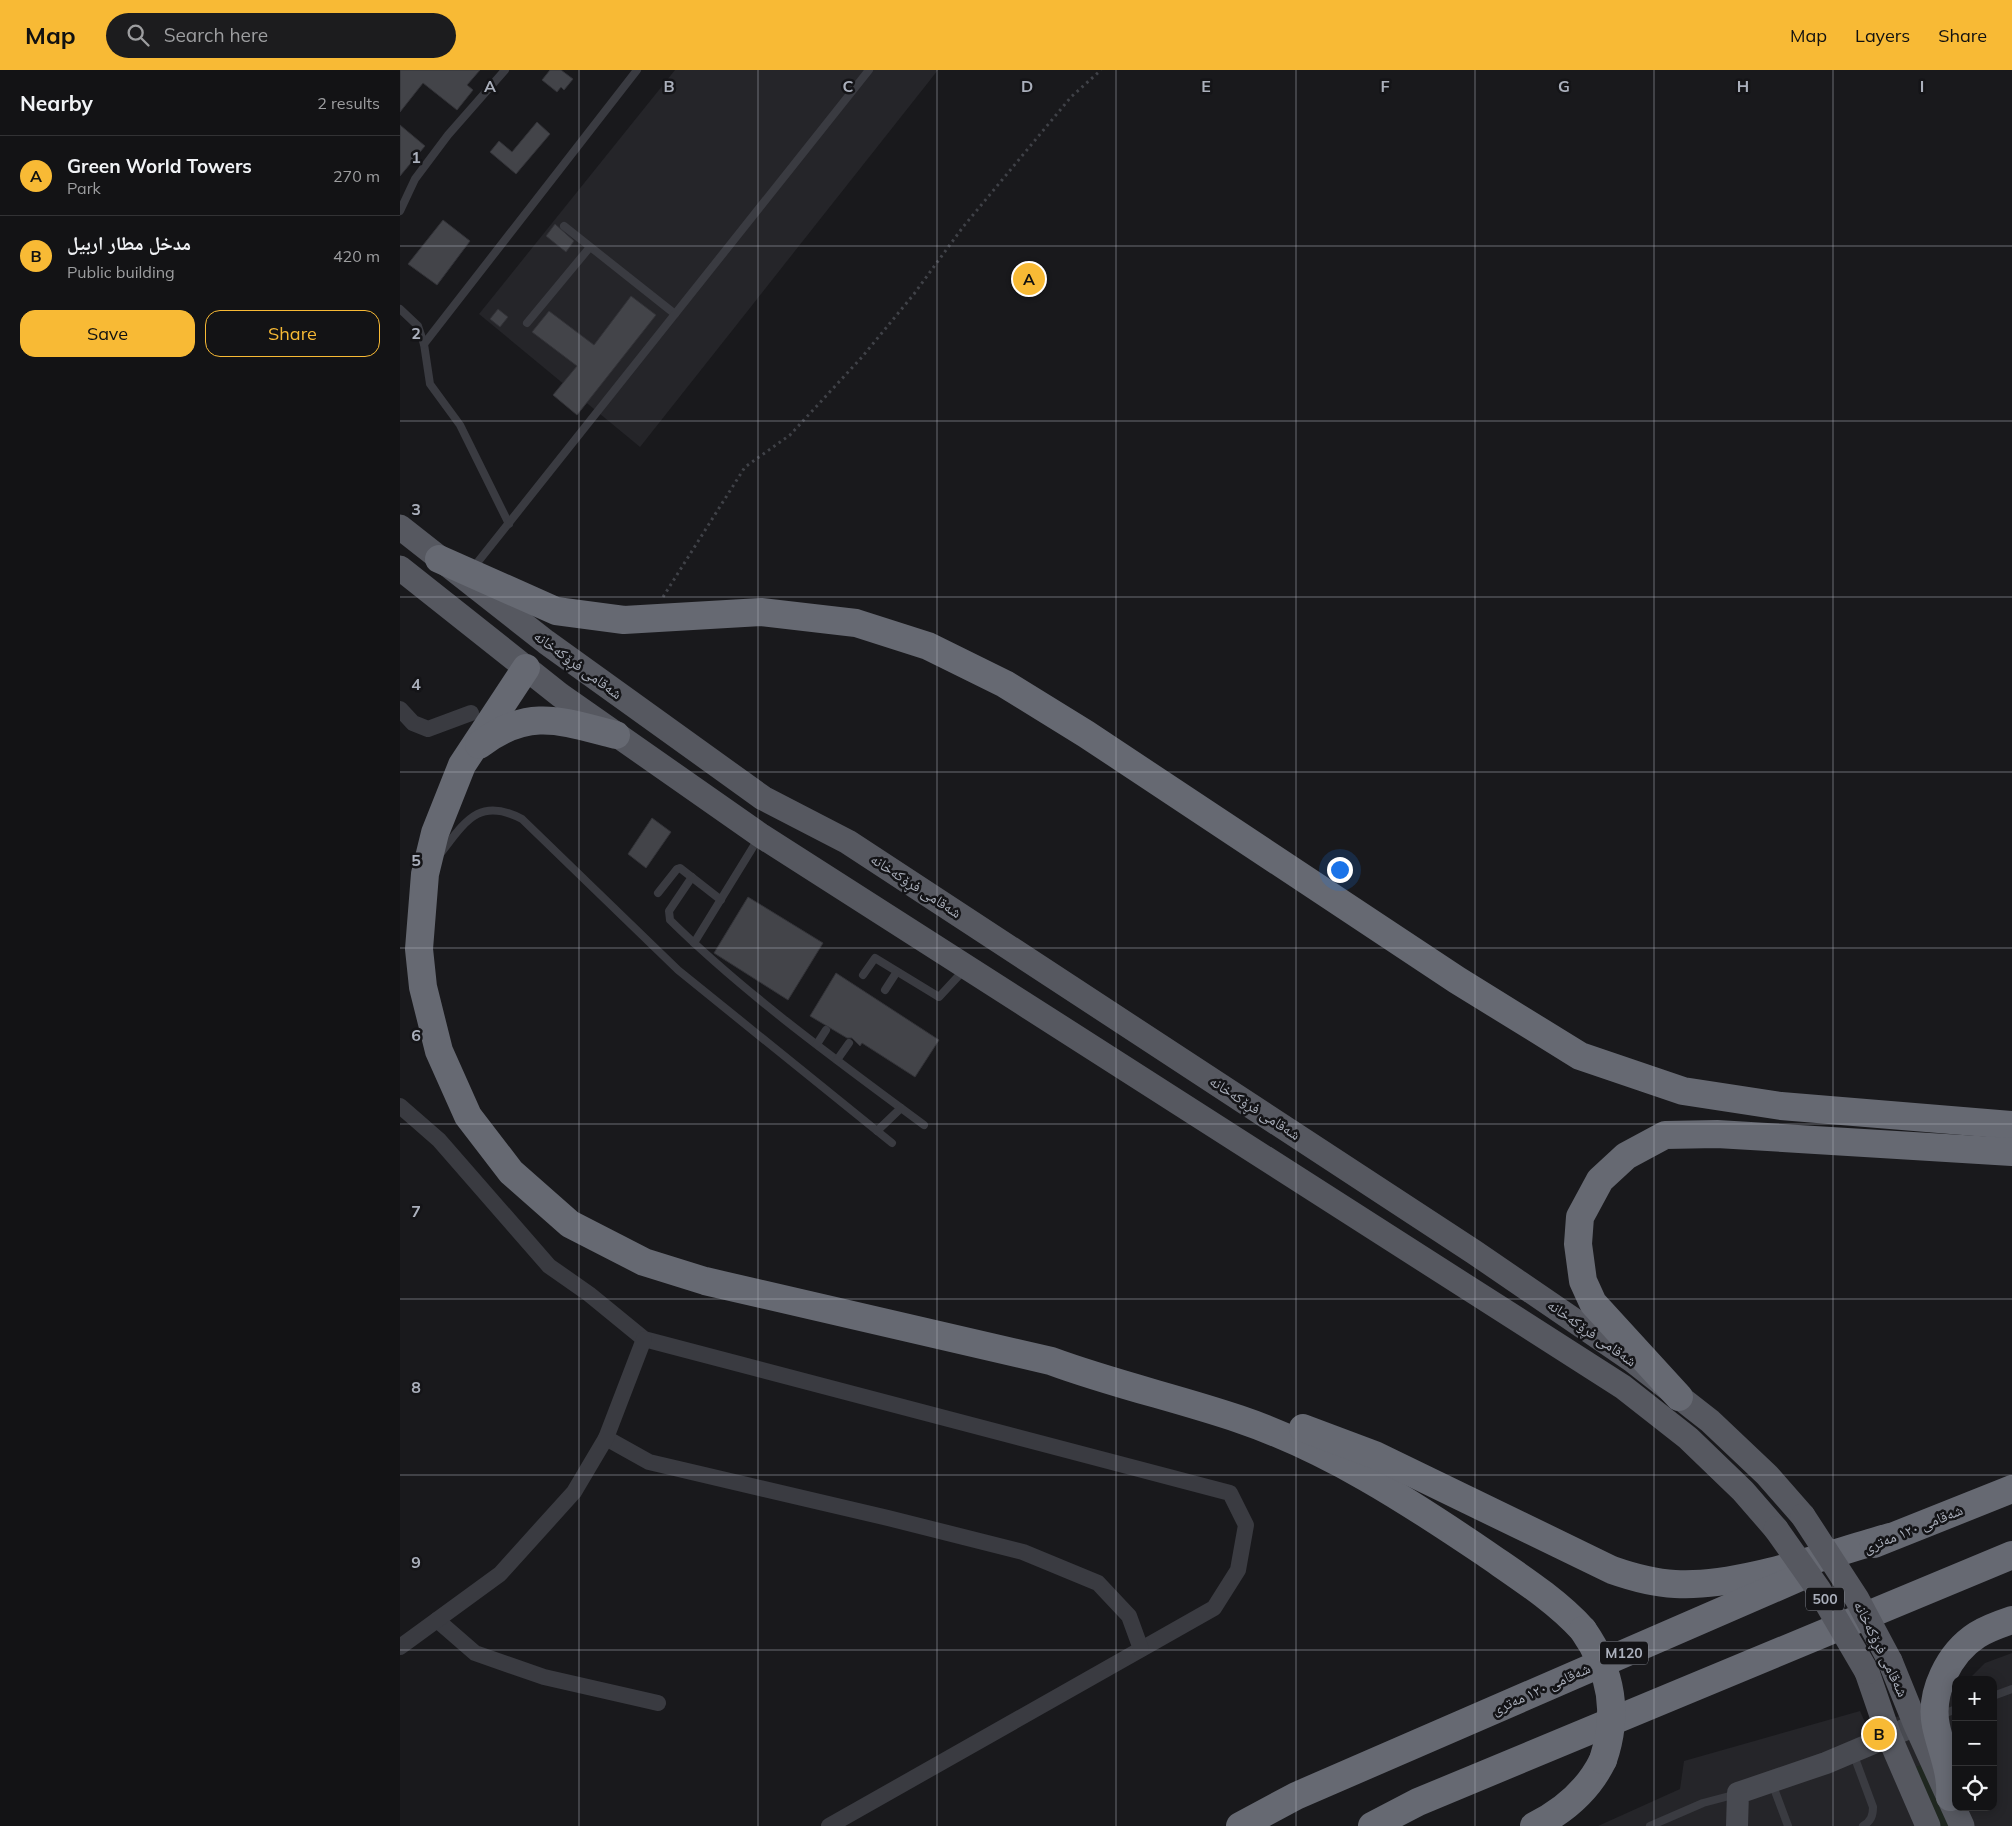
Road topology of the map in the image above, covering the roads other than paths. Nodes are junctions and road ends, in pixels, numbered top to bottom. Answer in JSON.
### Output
{"nodes":[{"id":1,"x":505,"y":70,"type":"edge"},
{"id":2,"x":637,"y":70,"type":"edge"},
{"id":3,"x":869,"y":70,"type":"edge"},
{"id":4,"x":400,"y":212,"type":"edge"},
{"id":5,"x":564,"y":226,"type":"dead end"},
{"id":6,"x":590,"y":247,"type":"junction"},
{"id":7,"x":400,"y":309,"type":"edge"},
{"id":8,"x":675,"y":314,"type":"junction"},
{"id":9,"x":527,"y":323,"type":"dead end"},
{"id":10,"x":424,"y":344,"type":"junction"},
{"id":11,"x":509,"y":524,"type":"junction"},
{"id":12,"x":400,"y":527,"type":"edge"},
{"id":13,"x":439,"y":559,"type":"junction"},
{"id":14,"x":400,"y":568,"type":"edge"},
{"id":15,"x":469,"y":574,"type":"junction"},
{"id":16,"x":546,"y":642,"type":"junction"},
{"id":17,"x":526,"y":668,"type":"junction"},
{"id":18,"x":400,"y":709,"type":"edge"},
{"id":19,"x":472,"y":713,"type":"dead end"},
{"id":20,"x":616,"y":735,"type":"junction"},
{"id":21,"x":472,"y":750,"type":"junction"},
{"id":22,"x":763,"y":798,"type":"junction"},
{"id":23,"x":752,"y":829,"type":"junction"},
{"id":24,"x":425,"y":874,"type":"junction"},
{"id":25,"x":692,"y":877,"type":"junction"},
{"id":26,"x":658,"y":893,"type":"dead end"},
{"id":27,"x":722,"y":900,"type":"junction"},
{"id":28,"x":694,"y":943,"type":"junction"},
{"id":29,"x":966,"y":967,"type":"junction"},
{"id":30,"x":896,"y":973,"type":"junction"},
{"id":31,"x":863,"y":975,"type":"dead end"},
{"id":32,"x":885,"y":990,"type":"dead end"},
{"id":33,"x":826,"y":1030,"type":"dead end"},
{"id":34,"x":849,"y":1043,"type":"dead end"},
{"id":35,"x":817,"y":1044,"type":"junction"},
{"id":36,"x":837,"y":1060,"type":"junction"},
{"id":37,"x":400,"y":1106,"type":"edge"},
{"id":38,"x":901,"y":1108,"type":"junction"},
{"id":39,"x":924,"y":1125,"type":"dead end"},
{"id":40,"x":2012,"y":1125,"type":"edge"},
{"id":41,"x":878,"y":1131,"type":"junction"},
{"id":42,"x":892,"y":1143,"type":"dead end"},
{"id":43,"x":2012,"y":1152,"type":"edge"},
{"id":44,"x":644,"y":1339,"type":"junction"},
{"id":45,"x":1051,"y":1361,"type":"junction"},
{"id":46,"x":1679,"y":1397,"type":"junction"},
{"id":47,"x":606,"y":1438,"type":"junction"},
{"id":48,"x":2012,"y":1489,"type":"edge"},
{"id":49,"x":1890,"y":1538,"type":"junction"},
{"id":50,"x":2012,"y":1556,"type":"edge"},
{"id":51,"x":437,"y":1620,"type":"junction"},
{"id":52,"x":2012,"y":1620,"type":"edge"},
{"id":53,"x":400,"y":1647,"type":"edge"},
{"id":54,"x":1141,"y":1650,"type":"junction"},
{"id":55,"x":2012,"y":1688,"type":"edge"},
{"id":56,"x":1997,"y":1694,"type":"edge"},
{"id":57,"x":658,"y":1703,"type":"dead end"},
{"id":58,"x":1931,"y":1718,"type":"edge"},
{"id":59,"x":1889,"y":1736,"type":"junction"},
{"id":60,"x":1852,"y":1752,"type":"junction"},
{"id":61,"x":1772,"y":1783,"type":"junction"},
{"id":62,"x":1738,"y":1793,"type":"junction"},
{"id":63,"x":1950,"y":1797,"type":"joint"},
{"id":64,"x":829,"y":1826,"type":"edge"},
{"id":65,"x":1240,"y":1826,"type":"edge"},
{"id":66,"x":1372,"y":1826,"type":"edge"},
{"id":67,"x":1534,"y":1826,"type":"edge"},
{"id":68,"x":1650,"y":1826,"type":"edge"},
{"id":69,"x":1737,"y":1826,"type":"edge"},
{"id":70,"x":1788,"y":1826,"type":"edge"},
{"id":71,"x":1864,"y":1826,"type":"edge"},
{"id":72,"x":1928,"y":1826,"type":"edge"},
{"id":73,"x":1962,"y":1826,"type":"edge"}],
"edges":[{"from":1,"to":4,"type":"lane"},
{"from":2,"to":10,"type":"lane"},
{"from":3,"to":8,"type":"lane"},
{"from":5,"to":6,"type":"lane"},
{"from":6,"to":8,"type":"lane"},
{"from":6,"to":9,"type":"lane"},
{"from":7,"to":10,"type":"lane"},
{"from":8,"to":11,"type":"lane"},
{"from":10,"to":11,"type":"lane"},
{"from":11,"to":15,"type":"lane"},
{"from":12,"to":13,"type":"main road","name":"شەقامی فڕۆکەخانە"},
{"from":13,"to":15,"type":"highway"},
{"from":13,"to":16,"type":"main road","name":"شەقامی فڕۆکەخانە"},
{"from":14,"to":17,"type":"main road","name":"شەقامی فڕۆکەخانە"},
{"from":15,"to":40,"type":"highway"},
{"from":16,"to":17,"type":"main road"},
{"from":16,"to":22,"type":"main road","name":"شەقامی فڕۆکەخانە"},
{"from":17,"to":20,"type":"main road","name":"شەقامی فڕۆکەخانە"},
{"from":17,"to":21,"type":"highway"},
{"from":18,"to":19,"type":"street"},
{"from":20,"to":21,"type":"highway"},
{"from":20,"to":23,"type":"main road","name":"شەقامی فڕۆکەخانە"},
{"from":21,"to":24,"type":"highway"},
{"from":22,"to":23,"type":"main road"},
{"from":22,"to":46,"type":"main road","name":"شەقامی فڕۆکەخانە"},
{"from":23,"to":27,"type":"lane"},
{"from":23,"to":29,"type":"main road","name":"شەقامی فڕۆکەخانە"},
{"from":24,"to":41,"type":"lane"},
{"from":24,"to":45,"type":"highway"},
{"from":25,"to":26,"type":"lane"},
{"from":25,"to":27,"type":"lane"},
{"from":25,"to":28,"type":"lane"},
{"from":27,"to":28,"type":"lane"},
{"from":28,"to":35,"type":"lane"},
{"from":29,"to":30,"type":"lane"},
{"from":29,"to":59,"type":"main road","name":"شەقامی فڕۆکەخانە","number":"500","bridge":true},
{"from":30,"to":31,"type":"lane"},
{"from":30,"to":32,"type":"lane"},
{"from":33,"to":35,"type":"lane"},
{"from":34,"to":36,"type":"lane"},
{"from":35,"to":36,"type":"lane"},
{"from":36,"to":38,"type":"lane"},
{"from":37,"to":44,"type":"street"},
{"from":38,"to":39,"type":"lane"},
{"from":38,"to":41,"type":"lane"},
{"from":41,"to":42,"type":"lane"},
{"from":43,"to":46,"type":"highway"},
{"from":44,"to":47,"type":"street"},
{"from":44,"to":54,"type":"street"},
{"from":45,"to":49,"type":"highway"},
{"from":45,"to":67,"type":"highway","bridge":true},
{"from":46,"to":58,"type":"main road","name":"شەقامی فڕۆکەخانە","bridge":true},
{"from":47,"to":51,"type":"street"},
{"from":47,"to":54,"type":"street"},
{"from":48,"to":49,"type":"highway","name":"شەقامی ١٢٠ مەتری","number":"M120"},
{"from":49,"to":65,"type":"highway","name":"شەقامی ١٢٠ مەتری","number":"M120"},
{"from":50,"to":66,"type":"highway"},
{"from":51,"to":53,"type":"street"},
{"from":51,"to":57,"type":"street"},
{"from":52,"to":58,"type":"highway"},
{"from":54,"to":64,"type":"street"},
{"from":55,"to":56,"type":"lane"},
{"from":58,"to":59,"type":"street"},
{"from":58,"to":63,"type":"highway"},
{"from":59,"to":60,"type":"street"},
{"from":59,"to":72,"type":"main road","name":"شەقامی فڕۆکەخانە"},
{"from":60,"to":61,"type":"street"},
{"from":60,"to":71,"type":"lane"},
{"from":61,"to":62,"type":"street"},
{"from":61,"to":70,"type":"lane"},
{"from":62,"to":68,"type":"lane"},
{"from":62,"to":69,"type":"street"},
{"from":63,"to":73,"type":"main road"}]}
